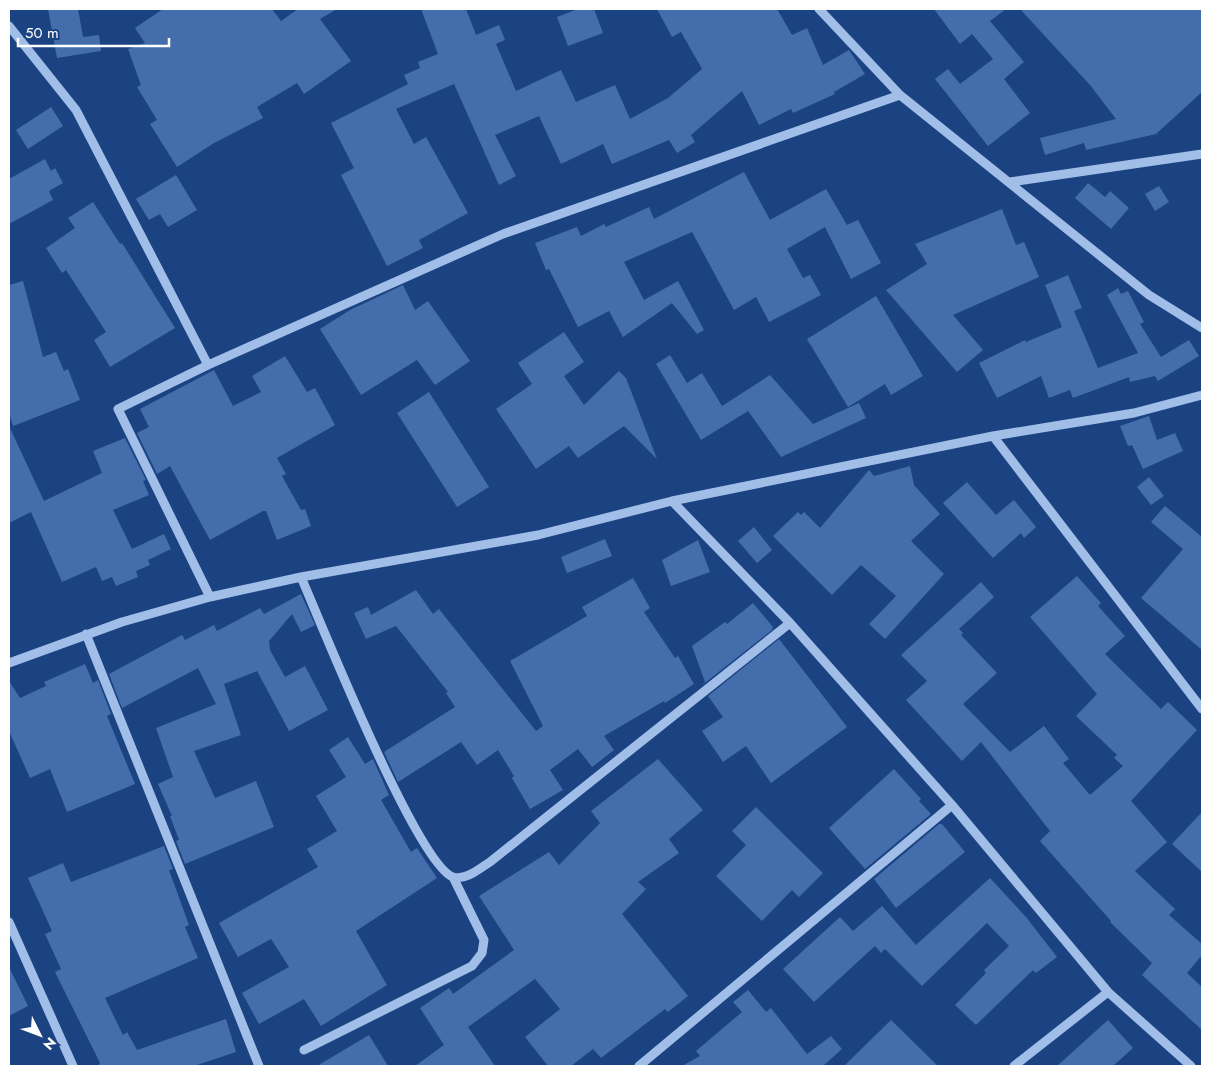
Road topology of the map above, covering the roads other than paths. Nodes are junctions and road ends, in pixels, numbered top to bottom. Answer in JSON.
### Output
{"nodes":[{"id":1,"x":819,"y":9,"type":"edge"},
{"id":2,"x":9,"y":26,"type":"edge"},
{"id":3,"x":900,"y":95,"type":"junction"},
{"id":4,"x":1202,"y":154,"type":"edge"},
{"id":5,"x":1010,"y":182,"type":"junction"},
{"id":6,"x":1202,"y":328,"type":"edge"},
{"id":7,"x":208,"y":365,"type":"junction"},
{"id":8,"x":1202,"y":394,"type":"edge"},
{"id":9,"x":993,"y":436,"type":"junction"},
{"id":10,"x":672,"y":501,"type":"junction"},
{"id":11,"x":301,"y":577,"type":"junction"},
{"id":12,"x":210,"y":597,"type":"junction"},
{"id":13,"x":790,"y":623,"type":"junction"},
{"id":14,"x":86,"y":634,"type":"junction"},
{"id":15,"x":9,"y":663,"type":"edge"},
{"id":16,"x":1202,"y":709,"type":"edge"},
{"id":17,"x":952,"y":804,"type":"junction"},
{"id":18,"x":453,"y":877,"type":"junction"},
{"id":19,"x":9,"y":922,"type":"edge"},
{"id":20,"x":1108,"y":992,"type":"junction"},
{"id":21,"x":304,"y":1050,"type":"dead end"},
{"id":22,"x":73,"y":1066,"type":"edge"},
{"id":23,"x":259,"y":1066,"type":"edge"},
{"id":24,"x":639,"y":1066,"type":"edge"},
{"id":25,"x":1014,"y":1066,"type":"edge"},
{"id":26,"x":1191,"y":1066,"type":"edge"}],
"edges":[{"from":1,"to":3,"type":"street"},
{"from":2,"to":7,"type":"street"},
{"from":3,"to":5,"type":"street"},
{"from":3,"to":7,"type":"street"},
{"from":4,"to":5,"type":"street"},
{"from":5,"to":6,"type":"street"},
{"from":7,"to":12,"type":"street"},
{"from":8,"to":9,"type":"street"},
{"from":9,"to":10,"type":"street"},
{"from":9,"to":16,"type":"street"},
{"from":10,"to":11,"type":"street"},
{"from":10,"to":13,"type":"street"},
{"from":11,"to":12,"type":"street"},
{"from":11,"to":18,"type":"street"},
{"from":12,"to":14,"type":"street"},
{"from":13,"to":17,"type":"street"},
{"from":13,"to":18,"type":"street"},
{"from":14,"to":15,"type":"street"},
{"from":14,"to":23,"type":"street"},
{"from":17,"to":20,"type":"street"},
{"from":17,"to":24,"type":"street"},
{"from":18,"to":21,"type":"street"},
{"from":19,"to":22,"type":"street"},
{"from":20,"to":25,"type":"street"},
{"from":20,"to":26,"type":"street"}]}
